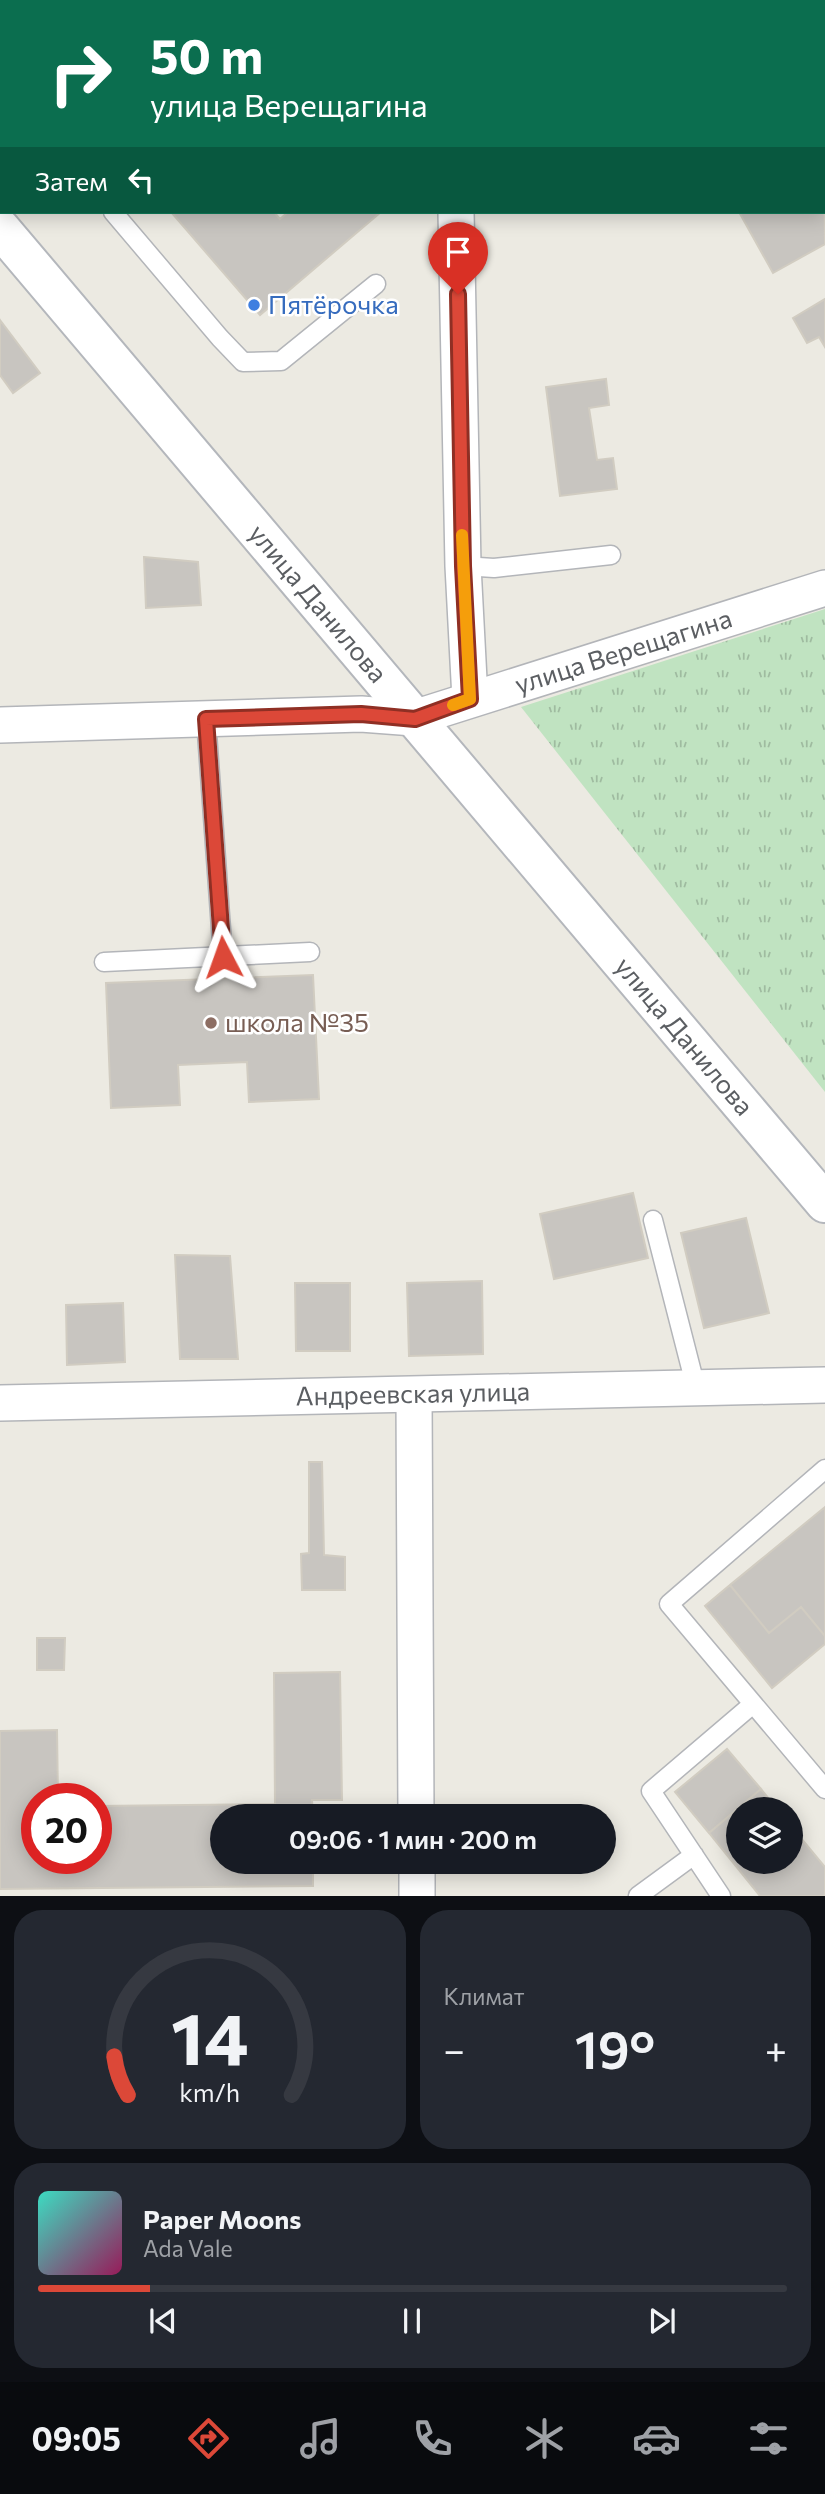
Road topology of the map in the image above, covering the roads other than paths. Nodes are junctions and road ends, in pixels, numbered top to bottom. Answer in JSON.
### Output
{"nodes":[{"id":1,"x":115,"y":214,"type":"edge"},
{"id":2,"x":456,"y":214,"type":"edge"},
{"id":3,"x":0,"y":228,"type":"edge"},
{"id":4,"x":376,"y":284,"type":"dead end"},
{"id":5,"x":611,"y":555,"type":"dead end"},
{"id":6,"x":463,"y":566,"type":"junction"},
{"id":7,"x":825,"y":588,"type":"edge"},
{"id":8,"x":470,"y":699,"type":"junction"},
{"id":9,"x":206,"y":719,"type":"junction"},
{"id":10,"x":415,"y":719,"type":"junction"},
{"id":11,"x":0,"y":726,"type":"edge"},
{"id":12,"x":310,"y":952,"type":"dead end"},
{"id":13,"x":223,"y":957,"type":"junction"},
{"id":14,"x":104,"y":962,"type":"dead end"},
{"id":15,"x":825,"y":1203,"type":"edge"},
{"id":16,"x":653,"y":1220,"type":"dead end"},
{"id":17,"x":825,"y":1385,"type":"edge"},
{"id":18,"x":696,"y":1388,"type":"junction"},
{"id":19,"x":414,"y":1395,"type":"junction"},
{"id":20,"x":0,"y":1403,"type":"edge"},
{"id":21,"x":825,"y":1469,"type":"edge"},
{"id":22,"x":753,"y":1704,"type":"junction"},
{"id":23,"x":825,"y":1789,"type":"edge"},
{"id":24,"x":416,"y":1804,"type":"edge"},
{"id":25,"x":694,"y":1855,"type":"junction"},
{"id":26,"x":416,"y":1874,"type":"edge"},
{"id":27,"x":417,"y":1895,"type":"edge"},
{"id":28,"x":638,"y":1895,"type":"edge"},
{"id":29,"x":721,"y":1895,"type":"edge"}],
"edges":[{"from":1,"to":4,"type":"lane"},
{"from":2,"to":6,"type":"street"},
{"from":3,"to":10,"type":"main road","name":"улица Данилова"},
{"from":5,"to":6,"type":"lane"},
{"from":6,"to":8,"type":"street"},
{"from":7,"to":8,"type":"street","name":"улица Верещагина"},
{"from":8,"to":10,"type":"street","name":"улица Верещагина"},
{"from":9,"to":10,"type":"street","name":"улица Верещагина"},
{"from":9,"to":11,"type":"street","name":"улица Верещагина"},
{"from":9,"to":13,"type":"lane"},
{"from":10,"to":15,"type":"main road","name":"улица Данилова"},
{"from":12,"to":13,"type":"lane"},
{"from":13,"to":14,"type":"lane"},
{"from":16,"to":18,"type":"lane"},
{"from":17,"to":18,"type":"street","name":"Андреевская улица"},
{"from":18,"to":19,"type":"street","name":"Андреевская улица"},
{"from":19,"to":20,"type":"street","name":"Андреевская улица"},
{"from":19,"to":24,"type":"street"},
{"from":21,"to":22,"type":"lane"},
{"from":22,"to":23,"type":"lane"},
{"from":22,"to":25,"type":"lane"},
{"from":25,"to":28,"type":"lane"},
{"from":25,"to":29,"type":"lane"},
{"from":26,"to":27,"type":"street"}]}
